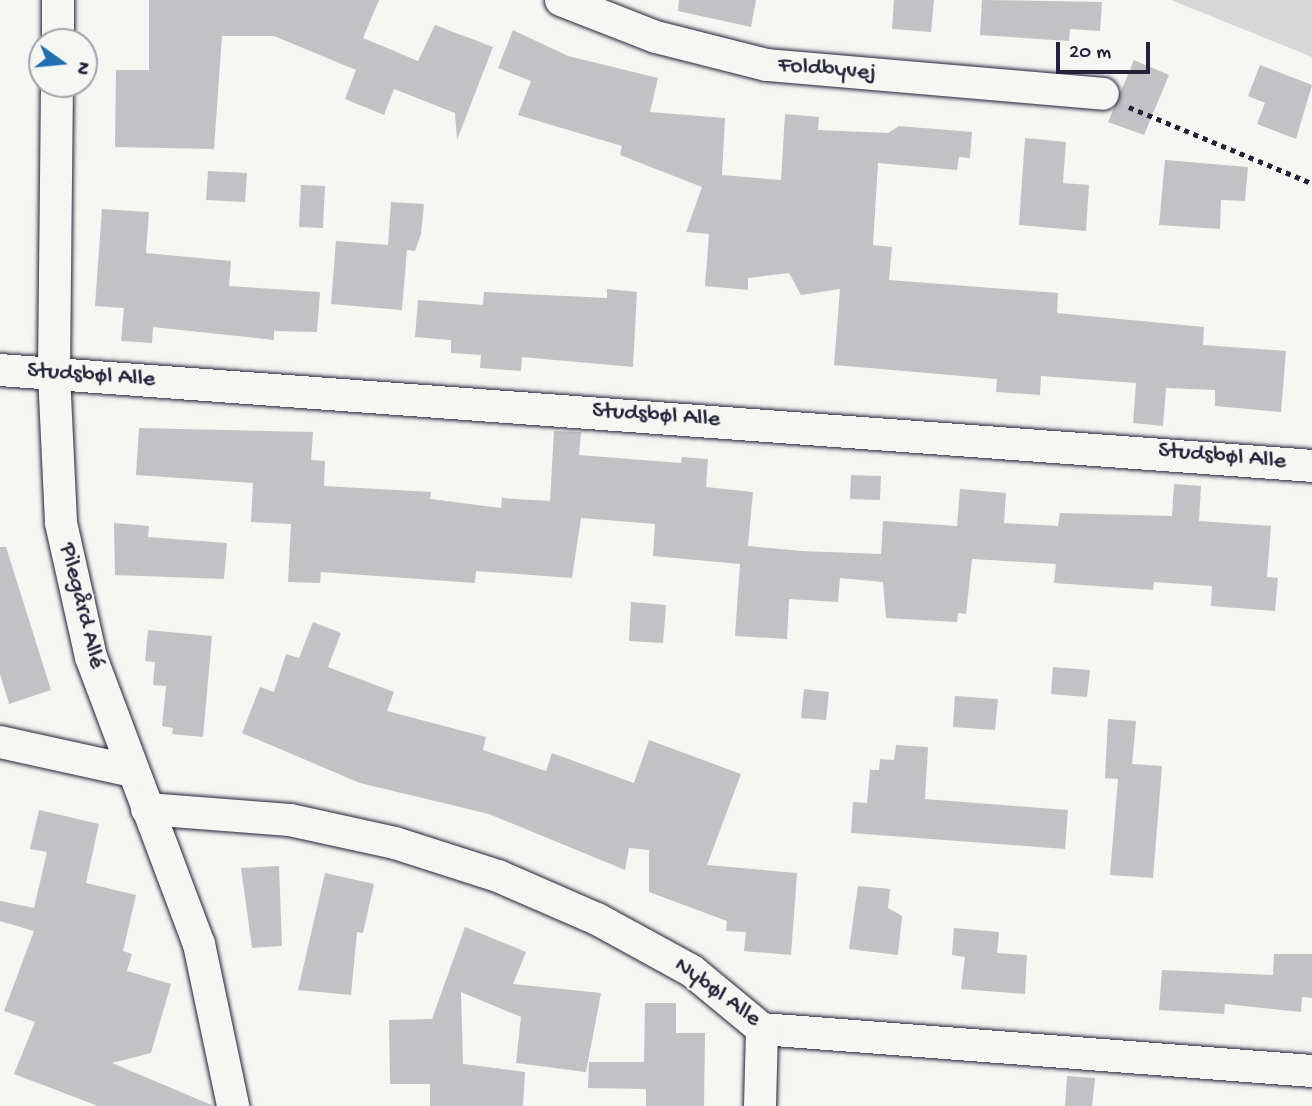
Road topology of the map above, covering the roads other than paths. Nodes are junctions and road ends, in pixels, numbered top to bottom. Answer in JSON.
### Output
{"nodes":[{"id":1,"x":58,"y":0,"type":"edge"},
{"id":2,"x":561,"y":0,"type":"edge"},
{"id":3,"x":58,"y":28,"type":"edge"},
{"id":4,"x":1103,"y":94,"type":"road end"},
{"id":5,"x":57,"y":98,"type":"edge"},
{"id":6,"x":0,"y":370,"type":"edge"},
{"id":7,"x":54,"y":374,"type":"junction"},
{"id":8,"x":1312,"y":466,"type":"edge"},
{"id":9,"x":0,"y":742,"type":"edge"},
{"id":10,"x":132,"y":771,"type":"junction"},
{"id":11,"x":147,"y":809,"type":"junction"},
{"id":12,"x":762,"y":1029,"type":"junction"},
{"id":13,"x":1312,"y":1071,"type":"edge"},
{"id":14,"x":233,"y":1106,"type":"edge"},
{"id":15,"x":760,"y":1106,"type":"edge"}],
"edges":[{"from":1,"to":3,"type":"street"},
{"from":2,"to":4,"type":"street","name":"Foldbyvej"},
{"from":5,"to":7,"type":"street","name":"Pilegård Allé"},
{"from":6,"to":7,"type":"street","name":"Studsbøl Alle"},
{"from":7,"to":8,"type":"street","name":"Studsbøl Alle"},
{"from":7,"to":10,"type":"street","name":"Pilegård Allé"},
{"from":9,"to":10,"type":"street"},
{"from":10,"to":11,"type":"street","name":"Pilegård Allé"},
{"from":11,"to":12,"type":"street","name":"Nybøl Alle"},
{"from":11,"to":14,"type":"street","name":"Pilegård Allé"},
{"from":12,"to":13,"type":"street","name":"Nybøl Alle"},
{"from":12,"to":15,"type":"street"}]}
